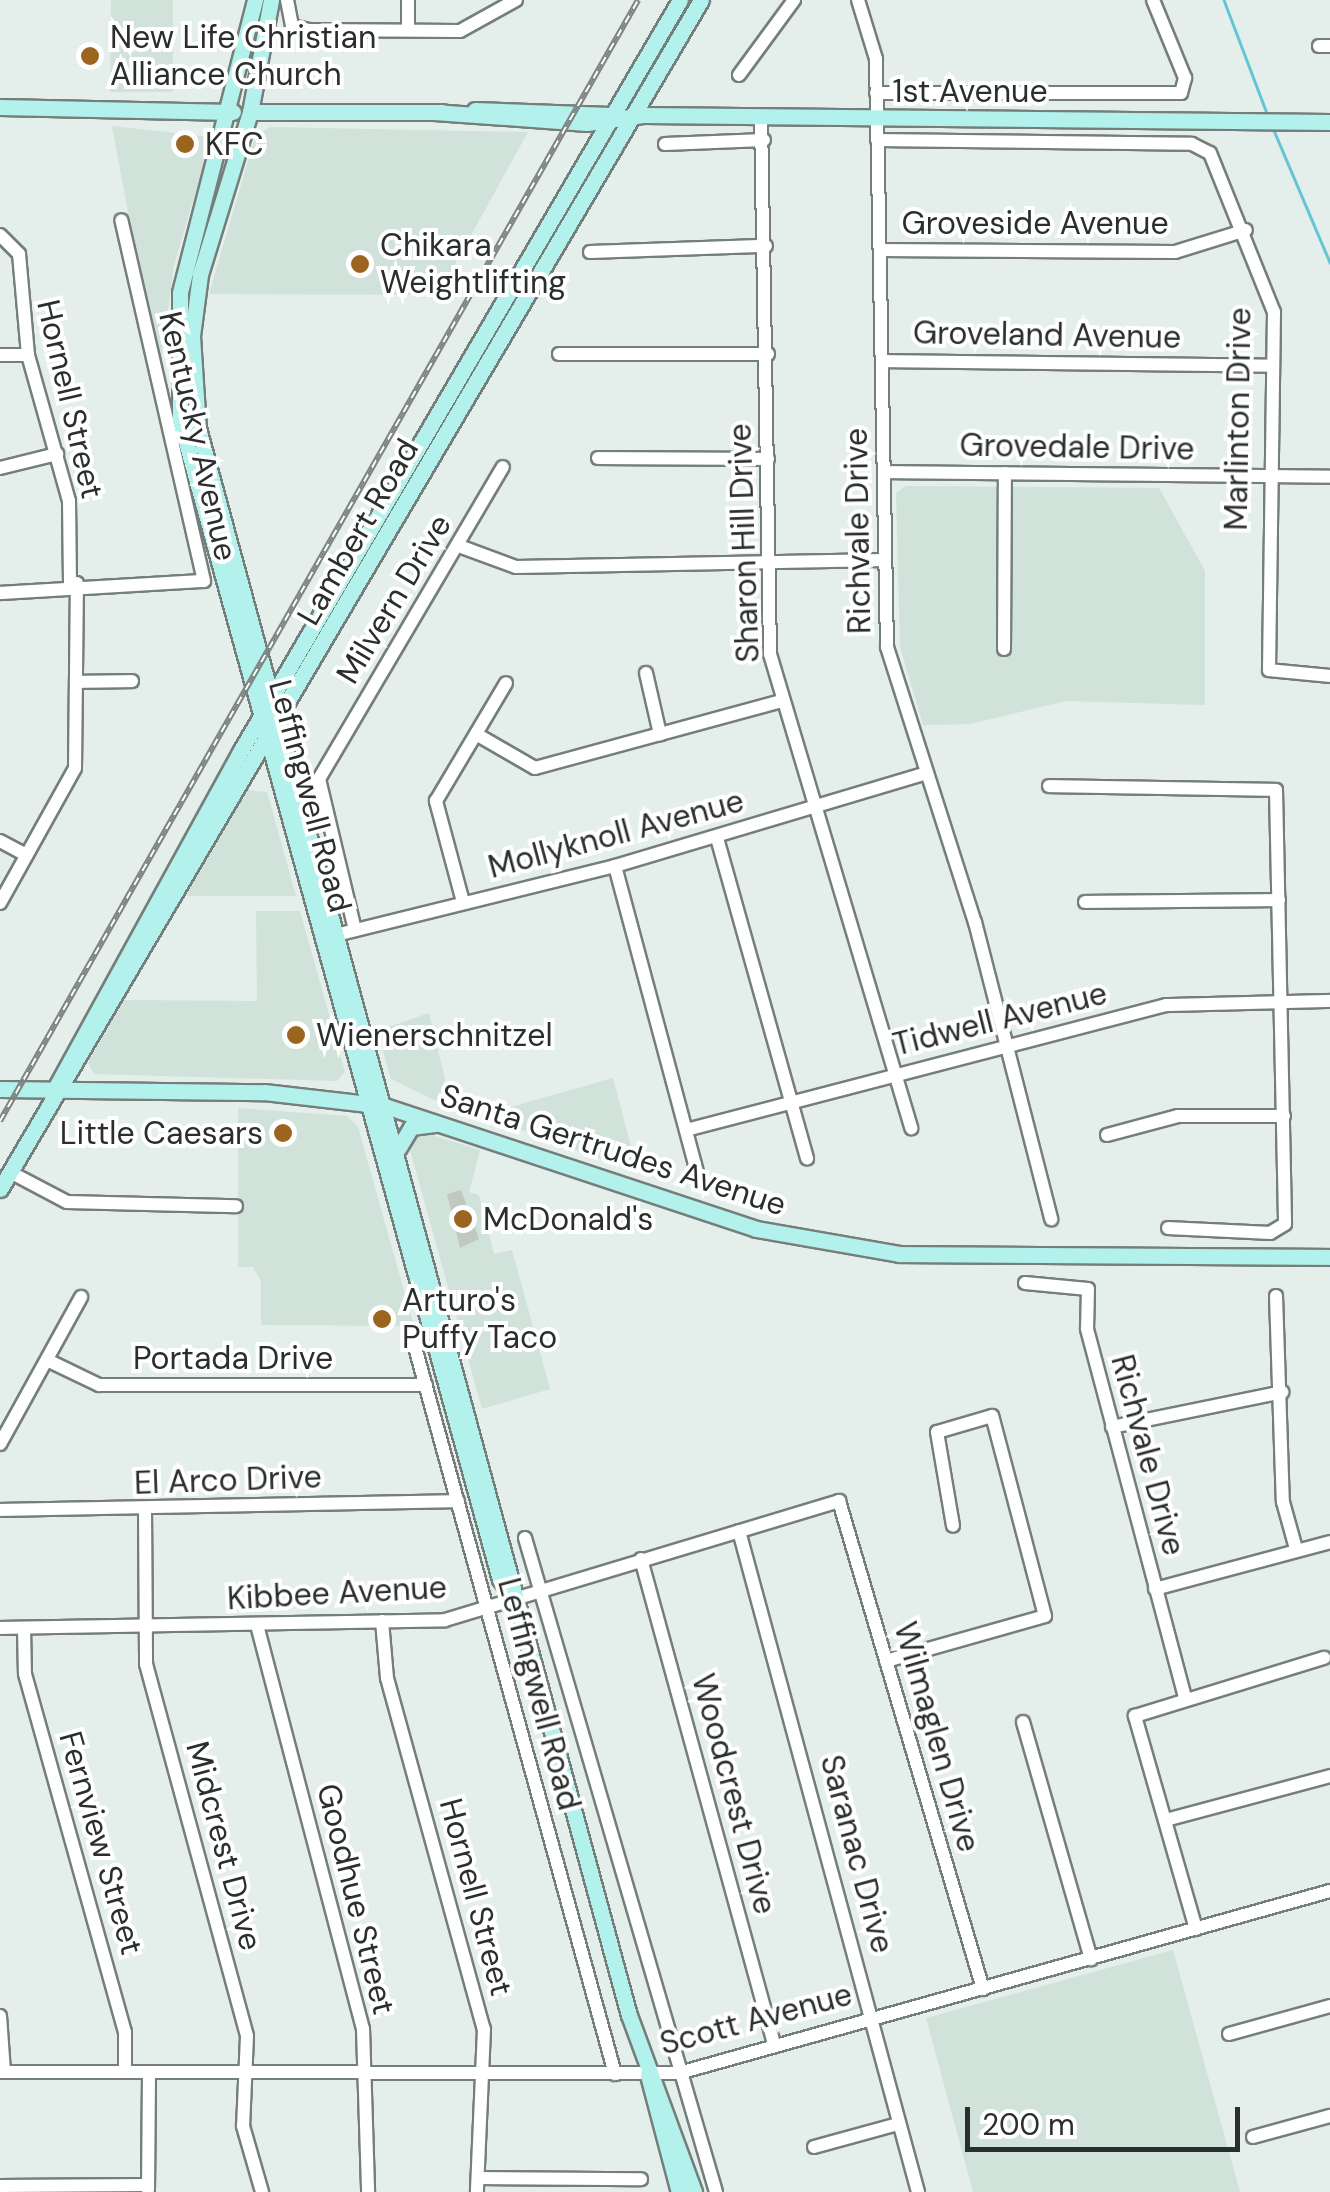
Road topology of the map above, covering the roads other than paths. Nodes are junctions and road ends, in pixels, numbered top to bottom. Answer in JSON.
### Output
{"nodes":[{"id":1,"x":254,"y":0,"type":"edge"},
{"id":2,"x":271,"y":0,"type":"edge"},
{"id":3,"x":287,"y":0,"type":"edge"},
{"id":4,"x":408,"y":0,"type":"edge"},
{"id":5,"x":516,"y":0,"type":"edge"},
{"id":6,"x":680,"y":0,"type":"edge"},
{"id":7,"x":701,"y":0,"type":"edge"},
{"id":8,"x":794,"y":0,"type":"edge"},
{"id":9,"x":858,"y":0,"type":"edge"},
{"id":10,"x":1153,"y":0,"type":"edge"},
{"id":11,"x":408,"y":30,"type":"junction"},
{"id":12,"x":739,"y":75,"type":"dead end"},
{"id":13,"x":876,"y":93,"type":"junction"},
{"id":14,"x":0,"y":107,"type":"edge"},
{"id":15,"x":540,"y":108,"type":"junction"},
{"id":16,"x":241,"y":112,"type":"junction"},
{"id":17,"x":434,"y":112,"type":"junction"},
{"id":18,"x":610,"y":115,"type":"junction"},
{"id":19,"x":629,"y":115,"type":"junction"},
{"id":20,"x":761,"y":116,"type":"junction"},
{"id":21,"x":877,"y":118,"type":"junction"},
{"id":22,"x":502,"y":120,"type":"junction"},
{"id":23,"x":1330,"y":122,"type":"edge"},
{"id":24,"x":764,"y":140,"type":"junction"},
{"id":25,"x":878,"y":140,"type":"junction"},
{"id":26,"x":665,"y":144,"type":"dead end"},
{"id":27,"x":120,"y":220,"type":"dead end"},
{"id":28,"x":1246,"y":230,"type":"junction"},
{"id":29,"x":1,"y":236,"type":"edge"},
{"id":30,"x":766,"y":246,"type":"junction"},
{"id":31,"x":880,"y":250,"type":"junction"},
{"id":32,"x":590,"y":252,"type":"dead end"},
{"id":33,"x":559,"y":354,"type":"dead end"},
{"id":34,"x":768,"y":354,"type":"junction"},
{"id":35,"x":0,"y":355,"type":"edge"},
{"id":36,"x":28,"y":355,"type":"junction"},
{"id":37,"x":882,"y":361,"type":"junction"},
{"id":38,"x":1270,"y":366,"type":"junction"},
{"id":39,"x":58,"y":454,"type":"junction"},
{"id":40,"x":598,"y":458,"type":"dead end"},
{"id":41,"x":768,"y":459,"type":"junction"},
{"id":42,"x":503,"y":467,"type":"dead end"},
{"id":43,"x":0,"y":468,"type":"edge"},
{"id":44,"x":884,"y":472,"type":"junction"},
{"id":45,"x":1005,"y":473,"type":"junction"},
{"id":46,"x":1264,"y":476,"type":"junction"},
{"id":47,"x":1330,"y":478,"type":"edge"},
{"id":48,"x":459,"y":546,"type":"junction"},
{"id":49,"x":884,"y":560,"type":"junction"},
{"id":50,"x":770,"y":562,"type":"junction"},
{"id":51,"x":74,"y":582,"type":"junction"},
{"id":52,"x":0,"y":593,"type":"edge"},
{"id":53,"x":310,"y":632,"type":"junction"},
{"id":54,"x":1004,"y":649,"type":"dead end"},
{"id":55,"x":262,"y":667,"type":"junction"},
{"id":56,"x":646,"y":673,"type":"dead end"},
{"id":57,"x":1330,"y":676,"type":"edge"},
{"id":58,"x":76,"y":682,"type":"junction"},
{"id":59,"x":132,"y":682,"type":"dead end"},
{"id":60,"x":506,"y":683,"type":"dead end"},
{"id":61,"x":272,"y":700,"type":"junction"},
{"id":62,"x":781,"y":701,"type":"junction"},
{"id":63,"x":260,"y":718,"type":"junction"},
{"id":64,"x":278,"y":723,"type":"junction"},
{"id":65,"x":476,"y":734,"type":"junction"},
{"id":66,"x":660,"y":734,"type":"junction"},
{"id":67,"x":267,"y":742,"type":"junction"},
{"id":68,"x":924,"y":774,"type":"junction"},
{"id":69,"x":1049,"y":786,"type":"dead end"},
{"id":70,"x":817,"y":808,"type":"junction"},
{"id":71,"x":286,"y":810,"type":"junction"},
{"id":72,"x":224,"y":816,"type":"junction"},
{"id":73,"x":717,"y":838,"type":"junction"},
{"id":74,"x":0,"y":841,"type":"edge"},
{"id":75,"x":26,"y":855,"type":"junction"},
{"id":76,"x":615,"y":866,"type":"junction"},
{"id":77,"x":1278,"y":900,"type":"junction"},
{"id":78,"x":462,"y":902,"type":"junction"},
{"id":79,"x":1085,"y":902,"type":"dead end"},
{"id":80,"x":0,"y":903,"type":"edge"},
{"id":81,"x":355,"y":930,"type":"junction"},
{"id":82,"x":329,"y":937,"type":"junction"},
{"id":83,"x":1330,"y":1001,"type":"edge"},
{"id":84,"x":1280,"y":1002,"type":"junction"},
{"id":85,"x":1000,"y":1048,"type":"junction"},
{"id":86,"x":898,"y":1073,"type":"junction"},
{"id":87,"x":56,"y":1089,"type":"junction"},
{"id":88,"x":0,"y":1090,"type":"edge"},
{"id":89,"x":366,"y":1104,"type":"junction"},
{"id":90,"x":791,"y":1104,"type":"junction"},
{"id":91,"x":385,"y":1106,"type":"junction"},
{"id":92,"x":1284,"y":1116,"type":"junction"},
{"id":93,"x":456,"y":1125,"type":"junction"},
{"id":94,"x":911,"y":1128,"type":"dead end"},
{"id":95,"x":690,"y":1129,"type":"junction"},
{"id":96,"x":1107,"y":1135,"type":"dead end"},
{"id":97,"x":399,"y":1158,"type":"junction"},
{"id":98,"x":807,"y":1160,"type":"dead end"},
{"id":99,"x":697,"y":1171,"type":"dead end"},
{"id":100,"x":10,"y":1172,"type":"junction"},
{"id":101,"x":0,"y":1189,"type":"edge"},
{"id":102,"x":236,"y":1206,"type":"dead end"},
{"id":103,"x":1051,"y":1219,"type":"dead end"},
{"id":104,"x":1168,"y":1228,"type":"dead end"},
{"id":105,"x":1330,"y":1257,"type":"edge"},
{"id":106,"x":1025,"y":1283,"type":"dead end"},
{"id":107,"x":1276,"y":1296,"type":"dead end"},
{"id":108,"x":81,"y":1298,"type":"dead end"},
{"id":109,"x":410,"y":1329,"type":"dead end"},
{"id":110,"x":47,"y":1360,"type":"junction"},
{"id":111,"x":426,"y":1386,"type":"junction"},
{"id":112,"x":1282,"y":1392,"type":"junction"},
{"id":113,"x":1112,"y":1427,"type":"junction"},
{"id":114,"x":0,"y":1444,"type":"edge"},
{"id":115,"x":458,"y":1500,"type":"junction"},
{"id":116,"x":838,"y":1502,"type":"joint"},
{"id":117,"x":0,"y":1510,"type":"edge"},
{"id":118,"x":144,"y":1511,"type":"junction"},
{"id":119,"x":953,"y":1526,"type":"dead end"},
{"id":120,"x":740,"y":1531,"type":"junction"},
{"id":121,"x":525,"y":1538,"type":"dead end"},
{"id":122,"x":1330,"y":1542,"type":"edge"},
{"id":123,"x":1296,"y":1549,"type":"junction"},
{"id":124,"x":641,"y":1559,"type":"junction"},
{"id":125,"x":538,"y":1586,"type":"junction"},
{"id":126,"x":1154,"y":1589,"type":"junction"},
{"id":127,"x":513,"y":1597,"type":"junction"},
{"id":128,"x":488,"y":1610,"type":"junction"},
{"id":129,"x":382,"y":1622,"type":"junction"},
{"id":130,"x":256,"y":1625,"type":"junction"},
{"id":131,"x":0,"y":1628,"type":"edge"},
{"id":132,"x":24,"y":1628,"type":"junction"},
{"id":133,"x":146,"y":1629,"type":"junction"},
{"id":134,"x":1324,"y":1658,"type":"dead end"},
{"id":135,"x":886,"y":1661,"type":"junction"},
{"id":136,"x":1184,"y":1696,"type":"junction"},
{"id":137,"x":1023,"y":1722,"type":"dead end"},
{"id":138,"x":1330,"y":1776,"type":"edge"},
{"id":139,"x":1166,"y":1820,"type":"junction"},
{"id":140,"x":1330,"y":1892,"type":"edge"},
{"id":141,"x":1196,"y":1929,"type":"junction"},
{"id":142,"x":1091,"y":1958,"type":"junction"},
{"id":143,"x":983,"y":1988,"type":"junction"},
{"id":144,"x":1330,"y":2006,"type":"edge"},
{"id":145,"x":0,"y":2016,"type":"edge"},
{"id":146,"x":873,"y":2017,"type":"junction"},
{"id":147,"x":1228,"y":2034,"type":"dead end"},
{"id":148,"x":774,"y":2044,"type":"junction"},
{"id":149,"x":2,"y":2072,"type":"edge"},
{"id":150,"x":125,"y":2072,"type":"junction"},
{"id":151,"x":149,"y":2073,"type":"junction"},
{"id":152,"x":679,"y":2073,"type":"junction"},
{"id":153,"x":483,"y":2074,"type":"junction"},
{"id":154,"x":615,"y":2074,"type":"junction"},
{"id":155,"x":364,"y":2075,"type":"junction"},
{"id":156,"x":648,"y":2075,"type":"junction"},
{"id":157,"x":242,"y":2076,"type":"junction"},
{"id":158,"x":1330,"y":2116,"type":"edge"},
{"id":159,"x":898,"y":2124,"type":"junction"},
{"id":160,"x":1253,"y":2138,"type":"dead end"},
{"id":161,"x":814,"y":2147,"type":"dead end"},
{"id":162,"x":641,"y":2179,"type":"dead end"},
{"id":163,"x":478,"y":2185,"type":"edge"},
{"id":164,"x":0,"y":2186,"type":"edge"},
{"id":165,"x":148,"y":2189,"type":"edge"},
{"id":166,"x":262,"y":2192,"type":"edge"},
{"id":167,"x":368,"y":2192,"type":"edge"},
{"id":168,"x":680,"y":2192,"type":"edge"},
{"id":169,"x":694,"y":2192,"type":"edge"},
{"id":170,"x":716,"y":2192,"type":"edge"},
{"id":171,"x":918,"y":2192,"type":"edge"}],
"edges":[{"from":1,"to":16,"type":"main road","name":"Leffingwell Road"},
{"from":2,"to":16,"type":"main road","name":"Leffingwell Road"},
{"from":3,"to":11,"type":"street"},
{"from":4,"to":11,"type":"street"},
{"from":5,"to":11,"type":"street"},
{"from":6,"to":18,"type":"main road","name":"Lambert Road"},
{"from":7,"to":19,"type":"main road","name":"Lambert Road"},
{"from":8,"to":12,"type":"street"},
{"from":9,"to":13,"type":"street","name":"Richvale Drive"},
{"from":10,"to":13,"type":"street"},
{"from":13,"to":21,"type":"street","name":"Richvale Drive"},
{"from":14,"to":16,"type":"main road","name":"1st Avenue"},
{"from":15,"to":17,"type":"main road","name":"1st Avenue"},
{"from":15,"to":18,"type":"main road","name":"1st Avenue"},
{"from":15,"to":22,"type":"main road"},
{"from":16,"to":17,"type":"main road","name":"1st Avenue"},
{"from":16,"to":55,"type":"main road","name":"Leffingwell Road"},
{"from":16,"to":63,"type":"main road","name":"Leffingwell Road"},
{"from":17,"to":22,"type":"main road","name":"1st Avenue"},
{"from":18,"to":19,"type":"main road","name":"1st Avenue"},
{"from":18,"to":22,"type":"main road","name":"1st Avenue"},
{"from":18,"to":53,"type":"main road","name":"Lambert Road"},
{"from":19,"to":20,"type":"main road","name":"1st Avenue"},
{"from":19,"to":64,"type":"main road","name":"Lambert Road"},
{"from":20,"to":21,"type":"main road","name":"1st Avenue"},
{"from":20,"to":24,"type":"street","name":"Sharon Hill Drive"},
{"from":21,"to":23,"type":"main road","name":"1st Avenue"},
{"from":21,"to":25,"type":"street","name":"Richvale Drive"},
{"from":24,"to":26,"type":"street"},
{"from":24,"to":30,"type":"street","name":"Sharon Hill Drive"},
{"from":25,"to":28,"type":"street","name":"Marlinton Drive"},
{"from":25,"to":31,"type":"street","name":"Richvale Drive"},
{"from":27,"to":51,"type":"street","name":"Kentucky Avenue"},
{"from":28,"to":31,"type":"street","name":"Groveside Avenue"},
{"from":28,"to":38,"type":"street","name":"Marlinton Drive"},
{"from":29,"to":36,"type":"street","name":"Hornell Street"},
{"from":30,"to":32,"type":"street"},
{"from":30,"to":34,"type":"street","name":"Sharon Hill Drive"},
{"from":31,"to":37,"type":"street","name":"Richvale Drive"},
{"from":33,"to":34,"type":"street"},
{"from":34,"to":41,"type":"street","name":"Sharon Hill Drive"},
{"from":35,"to":36,"type":"street"},
{"from":36,"to":39,"type":"street","name":"Hornell Street"},
{"from":37,"to":38,"type":"street","name":"Groveland Avenue"},
{"from":37,"to":44,"type":"street","name":"Richvale Drive"},
{"from":38,"to":46,"type":"street","name":"Marlinton Drive"},
{"from":39,"to":43,"type":"street"},
{"from":39,"to":51,"type":"street","name":"Hornell Street"},
{"from":40,"to":41,"type":"street"},
{"from":41,"to":50,"type":"street","name":"Sharon Hill Drive"},
{"from":42,"to":48,"type":"street","name":"Milvern Drive"},
{"from":44,"to":45,"type":"street","name":"Grovedale Drive"},
{"from":44,"to":49,"type":"street","name":"Richvale Drive"},
{"from":45,"to":46,"type":"street","name":"Grovedale Drive"},
{"from":45,"to":54,"type":"street"},
{"from":46,"to":47,"type":"street","name":"Grovedale Drive"},
{"from":46,"to":57,"type":"street","name":"Marlinton Drive"},
{"from":48,"to":50,"type":"street"},
{"from":48,"to":81,"type":"street","name":"Milvern Drive"},
{"from":49,"to":50,"type":"street"},
{"from":49,"to":68,"type":"street","name":"Richvale Drive"},
{"from":50,"to":62,"type":"street","name":"Sharon Hill Drive"},
{"from":51,"to":52,"type":"street","name":"Kentucky Avenue"},
{"from":51,"to":58,"type":"street","name":"Hornell Street"},
{"from":53,"to":55,"type":"main road"},
{"from":53,"to":61,"type":"main road","name":"Lambert Road"},
{"from":55,"to":61,"type":"main road","name":"Leffingwell Road"},
{"from":56,"to":66,"type":"street"},
{"from":58,"to":59,"type":"street"},
{"from":58,"to":75,"type":"street","name":"Hornell Street"},
{"from":60,"to":65,"type":"street"},
{"from":61,"to":63,"type":"main road","name":"Lambert Road"},
{"from":61,"to":64,"type":"main road","name":"Leffingwell Road"},
{"from":62,"to":66,"type":"street"},
{"from":62,"to":70,"type":"street","name":"Sharon Hill Drive"},
{"from":63,"to":67,"type":"main road","name":"Leffingwell Road"},
{"from":63,"to":87,"type":"main road","name":"Lambert Road"},
{"from":64,"to":67,"type":"main road","name":"Lambert Road"},
{"from":64,"to":82,"type":"main road","name":"Leffingwell Road"},
{"from":65,"to":66,"type":"street"},
{"from":65,"to":78,"type":"street"},
{"from":67,"to":71,"type":"main road","name":"Leffingwell Road"},
{"from":67,"to":72,"type":"main road","name":"Lambert Road"},
{"from":68,"to":70,"type":"street","name":"Mollyknoll Avenue"},
{"from":68,"to":85,"type":"street","name":"Richvale Drive"},
{"from":69,"to":77,"type":"street"},
{"from":70,"to":73,"type":"street","name":"Mollyknoll Avenue"},
{"from":70,"to":86,"type":"street","name":"Sharon Hill Drive"},
{"from":71,"to":72,"type":"main road"},
{"from":71,"to":82,"type":"main road","name":"Leffingwell Road"},
{"from":72,"to":87,"type":"main road","name":"Lambert Road"},
{"from":73,"to":76,"type":"street","name":"Mollyknoll Avenue"},
{"from":73,"to":90,"type":"street"},
{"from":74,"to":75,"type":"street"},
{"from":75,"to":80,"type":"street","name":"Hornell Street"},
{"from":76,"to":78,"type":"street","name":"Mollyknoll Avenue"},
{"from":76,"to":95,"type":"street"},
{"from":77,"to":79,"type":"street"},
{"from":77,"to":84,"type":"street"},
{"from":78,"to":81,"type":"street","name":"Mollyknoll Avenue"},
{"from":81,"to":82,"type":"street","name":"Mollyknoll Avenue"},
{"from":82,"to":89,"type":"main road","name":"Leffingwell Road"},
{"from":82,"to":91,"type":"main road","name":"Leffingwell Road"},
{"from":83,"to":84,"type":"street","name":"Tidwell Avenue"},
{"from":84,"to":85,"type":"street","name":"Tidwell Avenue"},
{"from":84,"to":92,"type":"street"},
{"from":85,"to":86,"type":"street","name":"Tidwell Avenue"},
{"from":85,"to":103,"type":"street","name":"Richvale Drive"},
{"from":86,"to":90,"type":"street","name":"Tidwell Avenue"},
{"from":86,"to":94,"type":"street","name":"Sharon Hill Drive"},
{"from":87,"to":88,"type":"main road","name":"Santa Gertrudes Avenue"},
{"from":87,"to":89,"type":"main road","name":"Santa Gertrudes Avenue"},
{"from":87,"to":100,"type":"main road","name":"Lambert Road"},
{"from":89,"to":91,"type":"main road","name":"Santa Gertrudes Avenue"},
{"from":89,"to":127,"type":"main road","name":"Leffingwell Road"},
{"from":90,"to":95,"type":"street","name":"Tidwell Avenue"},
{"from":90,"to":98,"type":"street"},
{"from":91,"to":93,"type":"main road","name":"Santa Gertrudes Avenue"},
{"from":91,"to":97,"type":"main road","name":"Leffingwell Road"},
{"from":92,"to":96,"type":"street"},
{"from":92,"to":104,"type":"street"},
{"from":93,"to":97,"type":"main road"},
{"from":93,"to":105,"type":"main road","name":"Santa Gertrudes Avenue"},
{"from":95,"to":99,"type":"street"},
{"from":97,"to":127,"type":"main road","name":"Leffingwell Road"},
{"from":100,"to":101,"type":"main road","name":"Lambert Road"},
{"from":100,"to":102,"type":"street"},
{"from":106,"to":113,"type":"street","name":"Richvale Drive"},
{"from":107,"to":112,"type":"street"},
{"from":108,"to":110,"type":"street"},
{"from":109,"to":111,"type":"street","name":"Leffingwell Road"},
{"from":110,"to":111,"type":"street","name":"Portada Drive"},
{"from":110,"to":114,"type":"street"},
{"from":111,"to":115,"type":"street","name":"Leffingwell Road"},
{"from":112,"to":113,"type":"street"},
{"from":112,"to":123,"type":"street"},
{"from":113,"to":126,"type":"street","name":"Richvale Drive"},
{"from":115,"to":118,"type":"street","name":"El Arco Drive"},
{"from":115,"to":128,"type":"street","name":"Leffingwell Road"},
{"from":116,"to":120,"type":"street","name":"Kibbee Avenue"},
{"from":116,"to":135,"type":"street","name":"Wilmaglen Drive"},
{"from":117,"to":118,"type":"street","name":"El Arco Drive"},
{"from":118,"to":133,"type":"street","name":"Midcrest Drive"},
{"from":119,"to":135,"type":"street"},
{"from":120,"to":124,"type":"street","name":"Kibbee Avenue"},
{"from":120,"to":146,"type":"street","name":"Saranac Drive"},
{"from":121,"to":125,"type":"street","name":"Leffingwell Road"},
{"from":122,"to":123,"type":"street"},
{"from":123,"to":126,"type":"street"},
{"from":124,"to":125,"type":"street","name":"Kibbee Avenue"},
{"from":124,"to":148,"type":"street","name":"Woodcrest Drive"},
{"from":125,"to":127,"type":"street","name":"Kibbee Avenue"},
{"from":125,"to":152,"type":"street","name":"Leffingwell Road"},
{"from":126,"to":136,"type":"street","name":"Richvale Drive"},
{"from":127,"to":128,"type":"street","name":"Kibbee Avenue"},
{"from":127,"to":156,"type":"main road","name":"Leffingwell Road"},
{"from":128,"to":129,"type":"street","name":"Kibbee Avenue"},
{"from":128,"to":154,"type":"street","name":"Leffingwell Road"},
{"from":129,"to":130,"type":"street","name":"Kibbee Avenue"},
{"from":129,"to":153,"type":"street","name":"Hornell Street"},
{"from":130,"to":133,"type":"street","name":"Kibbee Avenue"},
{"from":130,"to":155,"type":"street","name":"Goodhue Street"},
{"from":131,"to":132,"type":"street","name":"Kibbee Avenue"},
{"from":132,"to":133,"type":"street","name":"Kibbee Avenue"},
{"from":132,"to":150,"type":"street","name":"Fernview Street"},
{"from":133,"to":157,"type":"street","name":"Midcrest Drive"},
{"from":134,"to":136,"type":"street"},
{"from":135,"to":143,"type":"street","name":"Wilmaglen Drive"},
{"from":136,"to":139,"type":"street"},
{"from":137,"to":142,"type":"street"},
{"from":138,"to":139,"type":"street"},
{"from":139,"to":141,"type":"street"},
{"from":140,"to":141,"type":"street","name":"Scott Avenue"},
{"from":141,"to":142,"type":"street","name":"Scott Avenue"},
{"from":142,"to":143,"type":"street","name":"Scott Avenue"},
{"from":143,"to":146,"type":"street","name":"Scott Avenue"},
{"from":144,"to":147,"type":"street"},
{"from":145,"to":149,"type":"street"},
{"from":146,"to":148,"type":"street","name":"Scott Avenue"},
{"from":146,"to":159,"type":"street","name":"Saranac Drive"},
{"from":148,"to":152,"type":"street","name":"Scott Avenue"},
{"from":149,"to":150,"type":"street","name":"Scott Avenue"},
{"from":150,"to":151,"type":"street","name":"Scott Avenue"},
{"from":151,"to":157,"type":"street","name":"Scott Avenue"},
{"from":151,"to":165,"type":"street"},
{"from":152,"to":156,"type":"street","name":"Scott Avenue"},
{"from":152,"to":170,"type":"street","name":"Leffingwell Road"},
{"from":153,"to":154,"type":"street","name":"Scott Avenue"},
{"from":153,"to":155,"type":"street","name":"Scott Avenue"},
{"from":153,"to":163,"type":"street","name":"Hornell Street"},
{"from":154,"to":156,"type":"street","name":"Scott Avenue"},
{"from":155,"to":157,"type":"street","name":"Scott Avenue"},
{"from":155,"to":167,"type":"street","name":"Goodhue Street"},
{"from":156,"to":168,"type":"main road","name":"Leffingwell Road"},
{"from":156,"to":169,"type":"main road","name":"Leffingwell Road"},
{"from":157,"to":166,"type":"street","name":"Midcrest Drive"},
{"from":158,"to":160,"type":"street"},
{"from":159,"to":161,"type":"street"},
{"from":159,"to":171,"type":"street","name":"Saranac Drive"},
{"from":162,"to":163,"type":"street"},
{"from":164,"to":165,"type":"street"}]}
